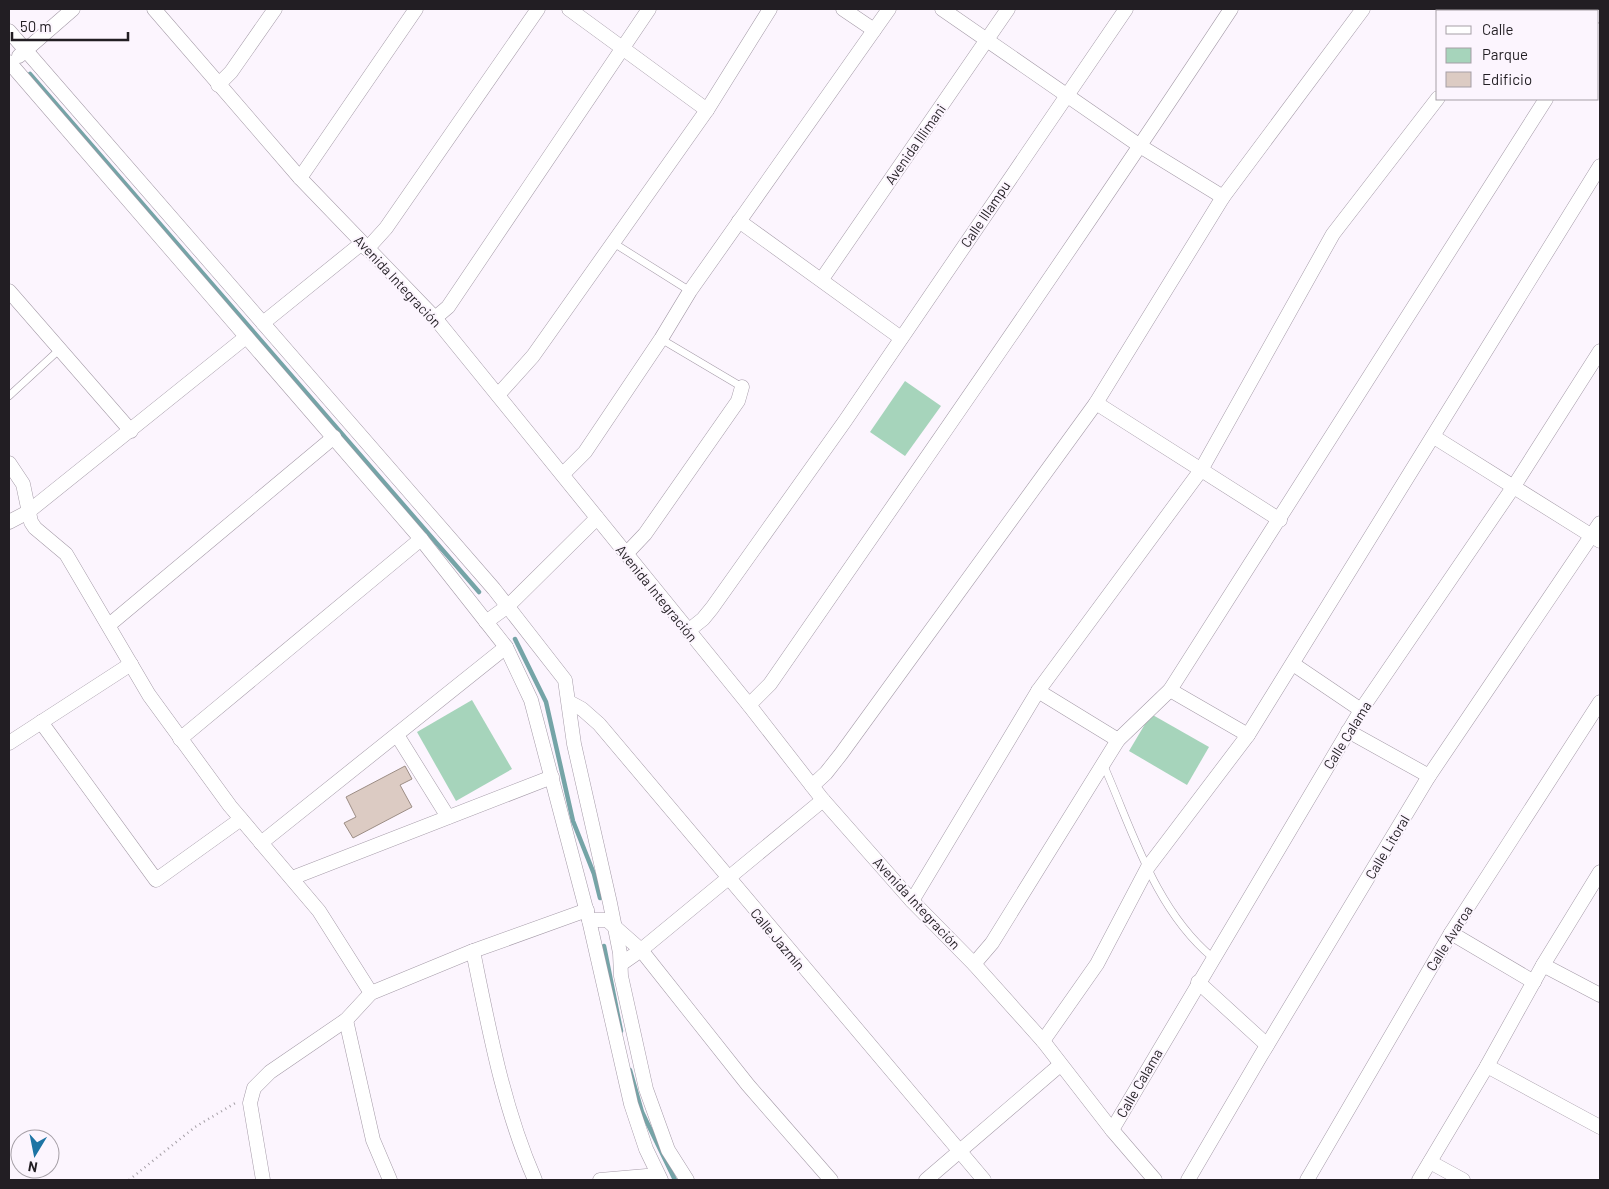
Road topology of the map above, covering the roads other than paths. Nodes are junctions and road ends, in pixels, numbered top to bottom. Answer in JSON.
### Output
{"nodes":[{"id":1,"x":73,"y":9,"type":"edge"},
{"id":2,"x":154,"y":9,"type":"edge"},
{"id":3,"x":275,"y":9,"type":"edge"},
{"id":4,"x":416,"y":9,"type":"edge"},
{"id":5,"x":538,"y":9,"type":"edge"},
{"id":6,"x":569,"y":9,"type":"edge"},
{"id":7,"x":649,"y":9,"type":"edge"},
{"id":8,"x":770,"y":9,"type":"edge"},
{"id":9,"x":843,"y":9,"type":"edge"},
{"id":10,"x":889,"y":9,"type":"edge"},
{"id":11,"x":942,"y":9,"type":"edge"},
{"id":12,"x":1008,"y":9,"type":"edge"},
{"id":13,"x":1126,"y":9,"type":"edge"},
{"id":14,"x":1231,"y":9,"type":"edge"},
{"id":15,"x":1363,"y":9,"type":"edge"},
{"id":16,"x":874,"y":30,"type":"junction"},
{"id":17,"x":9,"y":31,"type":"edge"},
{"id":18,"x":986,"y":41,"type":"junction"},
{"id":19,"x":623,"y":47,"type":"junction"},
{"id":20,"x":25,"y":51,"type":"junction"},
{"id":21,"x":9,"y":63,"type":"edge"},
{"id":22,"x":218,"y":86,"type":"junction"},
{"id":23,"x":1065,"y":96,"type":"junction"},
{"id":24,"x":1436,"y":100,"type":"edge"},
{"id":25,"x":1545,"y":100,"type":"edge"},
{"id":26,"x":707,"y":110,"type":"junction"},
{"id":27,"x":1140,"y":146,"type":"junction"},
{"id":28,"x":1600,"y":166,"type":"edge"},
{"id":29,"x":300,"y":178,"type":"junction"},
{"id":30,"x":1223,"y":197,"type":"junction"},
{"id":31,"x":739,"y":221,"type":"junction"},
{"id":32,"x":612,"y":242,"type":"junction"},
{"id":33,"x":365,"y":246,"type":"junction"},
{"id":34,"x":822,"y":279,"type":"junction"},
{"id":35,"x":9,"y":291,"type":"edge"},
{"id":36,"x":690,"y":291,"type":"junction"},
{"id":37,"x":435,"y":318,"type":"junction"},
{"id":38,"x":263,"y":323,"type":"junction"},
{"id":39,"x":246,"y":337,"type":"junction"},
{"id":40,"x":901,"y":338,"type":"junction"},
{"id":41,"x":661,"y":339,"type":"junction"},
{"id":42,"x":60,"y":349,"type":"junction"},
{"id":43,"x":1600,"y":351,"type":"edge"},
{"id":44,"x":742,"y":387,"type":"joint"},
{"id":45,"x":498,"y":395,"type":"junction"},
{"id":46,"x":9,"y":396,"type":"edge"},
{"id":47,"x":1096,"y":403,"type":"junction"},
{"id":48,"x":131,"y":431,"type":"junction"},
{"id":49,"x":334,"y":437,"type":"junction"},
{"id":50,"x":1434,"y":438,"type":"junction"},
{"id":51,"x":9,"y":463,"type":"edge"},
{"id":52,"x":1202,"y":470,"type":"junction"},
{"id":53,"x":563,"y":474,"type":"junction"},
{"id":54,"x":1514,"y":486,"type":"junction"},
{"id":55,"x":28,"y":512,"type":"junction"},
{"id":56,"x":597,"y":518,"type":"junction"},
{"id":57,"x":1280,"y":520,"type":"junction"},
{"id":58,"x":9,"y":522,"type":"edge"},
{"id":59,"x":1600,"y":523,"type":"edge"},
{"id":60,"x":421,"y":539,"type":"junction"},
{"id":61,"x":1596,"y":539,"type":"edge"},
{"id":62,"x":626,"y":554,"type":"junction"},
{"id":63,"x":508,"y":606,"type":"junction"},
{"id":64,"x":486,"y":622,"type":"junction"},
{"id":65,"x":109,"y":625,"type":"junction"},
{"id":66,"x":688,"y":631,"type":"junction"},
{"id":67,"x":506,"y":647,"type":"junction"},
{"id":68,"x":131,"y":664,"type":"junction"},
{"id":69,"x":1293,"y":664,"type":"junction"},
{"id":70,"x":1170,"y":690,"type":"junction"},
{"id":71,"x":1038,"y":691,"type":"junction"},
{"id":72,"x":570,"y":702,"type":"junction"},
{"id":73,"x":1600,"y":702,"type":"edge"},
{"id":74,"x":749,"y":705,"type":"junction"},
{"id":75,"x":1361,"y":710,"type":"junction"},
{"id":76,"x":41,"y":722,"type":"junction"},
{"id":77,"x":1348,"y":731,"type":"junction"},
{"id":78,"x":396,"y":735,"type":"junction"},
{"id":79,"x":1248,"y":735,"type":"junction"},
{"id":80,"x":180,"y":739,"type":"junction"},
{"id":81,"x":1118,"y":740,"type":"junction"},
{"id":82,"x":9,"y":743,"type":"edge"},
{"id":83,"x":1104,"y":766,"type":"junction"},
{"id":84,"x":1429,"y":776,"type":"junction"},
{"id":85,"x":552,"y":777,"type":"junction"},
{"id":86,"x":812,"y":786,"type":"junction"},
{"id":87,"x":823,"y":800,"type":"junction"},
{"id":88,"x":448,"y":817,"type":"junction"},
{"id":89,"x":241,"y":819,"type":"junction"},
{"id":90,"x":261,"y":843,"type":"junction"},
{"id":91,"x":1148,"y":867,"type":"junction"},
{"id":92,"x":1600,"y":872,"type":"edge"},
{"id":93,"x":292,"y":878,"type":"junction"},
{"id":94,"x":728,"y":879,"type":"junction"},
{"id":95,"x":912,"y":900,"type":"junction"},
{"id":96,"x":588,"y":915,"type":"junction"},
{"id":97,"x":615,"y":926,"type":"junction"},
{"id":98,"x":1451,"y":933,"type":"junction"},
{"id":99,"x":641,"y":950,"type":"junction"},
{"id":100,"x":472,"y":951,"type":"junction"},
{"id":101,"x":1212,"y":957,"type":"junction"},
{"id":102,"x":621,"y":964,"type":"junction"},
{"id":103,"x":974,"y":964,"type":"junction"},
{"id":104,"x":1543,"y":966,"type":"junction"},
{"id":105,"x":1198,"y":982,"type":"junction"},
{"id":106,"x":1534,"y":982,"type":"junction"},
{"id":107,"x":371,"y":992,"type":"junction"},
{"id":108,"x":1600,"y":995,"type":"edge"},
{"id":109,"x":346,"y":1020,"type":"junction"},
{"id":110,"x":1043,"y":1040,"type":"junction"},
{"id":111,"x":1267,"y":1045,"type":"junction"},
{"id":112,"x":1060,"y":1066,"type":"junction"},
{"id":113,"x":1488,"y":1066,"type":"junction"},
{"id":114,"x":1600,"y":1127,"type":"edge"},
{"id":115,"x":1112,"y":1130,"type":"junction"},
{"id":116,"x":959,"y":1152,"type":"junction"},
{"id":117,"x":1430,"y":1162,"type":"junction"},
{"id":118,"x":660,"y":1178,"type":"edge"},
{"id":119,"x":263,"y":1180,"type":"edge"},
{"id":120,"x":390,"y":1180,"type":"edge"},
{"id":121,"x":534,"y":1180,"type":"edge"},
{"id":122,"x":600,"y":1180,"type":"edge"},
{"id":123,"x":687,"y":1180,"type":"edge"},
{"id":124,"x":831,"y":1180,"type":"edge"},
{"id":125,"x":926,"y":1180,"type":"edge"},
{"id":126,"x":984,"y":1180,"type":"edge"},
{"id":127,"x":1155,"y":1180,"type":"edge"},
{"id":128,"x":1188,"y":1180,"type":"edge"},
{"id":129,"x":1307,"y":1180,"type":"edge"},
{"id":130,"x":1419,"y":1180,"type":"edge"},
{"id":131,"x":1463,"y":1180,"type":"edge"}],
"edges":[{"from":1,"to":20,"type":"street"},
{"from":2,"to":22,"type":"street","name":"Avenida Integración"},
{"from":3,"to":22,"type":"street"},
{"from":4,"to":29,"type":"street"},
{"from":5,"to":33,"type":"street"},
{"from":6,"to":19,"type":"street"},
{"from":7,"to":19,"type":"street"},
{"from":8,"to":26,"type":"street"},
{"from":9,"to":16,"type":"street"},
{"from":10,"to":16,"type":"street"},
{"from":11,"to":18,"type":"street"},
{"from":12,"to":18,"type":"street","name":"Avenida Illimani"},
{"from":13,"to":23,"type":"street","name":"Calle Illampu"},
{"from":14,"to":27,"type":"street"},
{"from":15,"to":30,"type":"street"},
{"from":16,"to":31,"type":"street"},
{"from":17,"to":20,"type":"street"},
{"from":18,"to":23,"type":"street"},
{"from":18,"to":34,"type":"street","name":"Avenida Illimani"},
{"from":19,"to":26,"type":"street"},
{"from":19,"to":37,"type":"street"},
{"from":20,"to":21,"type":"street"},
{"from":20,"to":38,"type":"street"},
{"from":21,"to":39,"type":"street"},
{"from":22,"to":29,"type":"street","name":"Avenida Integración"},
{"from":23,"to":27,"type":"street"},
{"from":23,"to":40,"type":"street","name":"Calle Illampu"},
{"from":24,"to":52,"type":"street"},
{"from":25,"to":57,"type":"street"},
{"from":26,"to":32,"type":"street"},
{"from":27,"to":30,"type":"street"},
{"from":27,"to":74,"type":"street"},
{"from":28,"to":50,"type":"street"},
{"from":29,"to":33,"type":"street","name":"Avenida Integración"},
{"from":30,"to":47,"type":"street"},
{"from":31,"to":34,"type":"street"},
{"from":31,"to":36,"type":"street"},
{"from":32,"to":36,"type":"lane"},
{"from":32,"to":45,"type":"street"},
{"from":33,"to":37,"type":"street","name":"Avenida Integración"},
{"from":33,"to":38,"type":"street"},
{"from":34,"to":40,"type":"street"},
{"from":35,"to":42,"type":"street"},
{"from":36,"to":41,"type":"street"},
{"from":37,"to":45,"type":"street","name":"Avenida Integración"},
{"from":38,"to":63,"type":"street"},
{"from":39,"to":48,"type":"street"},
{"from":39,"to":49,"type":"street"},
{"from":40,"to":66,"type":"street","name":"Calle Illampu"},
{"from":41,"to":44,"type":"lane"},
{"from":41,"to":53,"type":"street"},
{"from":42,"to":46,"type":"lane"},
{"from":42,"to":48,"type":"street"},
{"from":43,"to":54,"type":"street","name":"Calle Calama"},
{"from":44,"to":62,"type":"street"},
{"from":45,"to":53,"type":"street","name":"Avenida Integración"},
{"from":47,"to":52,"type":"street"},
{"from":47,"to":86,"type":"street"},
{"from":48,"to":55,"type":"street"},
{"from":49,"to":60,"type":"street"},
{"from":49,"to":65,"type":"street"},
{"from":50,"to":54,"type":"street"},
{"from":50,"to":69,"type":"street"},
{"from":51,"to":55,"type":"street"},
{"from":52,"to":57,"type":"street"},
{"from":52,"to":71,"type":"street"},
{"from":53,"to":56,"type":"street","name":"Avenida Integración"},
{"from":54,"to":61,"type":"street"},
{"from":54,"to":75,"type":"street","name":"Calle Calama"},
{"from":55,"to":58,"type":"street"},
{"from":55,"to":65,"type":"street"},
{"from":56,"to":62,"type":"street","name":"Avenida Integración"},
{"from":56,"to":63,"type":"street"},
{"from":57,"to":70,"type":"street"},
{"from":59,"to":61,"type":"street","name":"Calle Litoral"},
{"from":60,"to":64,"type":"street"},
{"from":60,"to":80,"type":"street"},
{"from":61,"to":84,"type":"street","name":"Calle Litoral"},
{"from":62,"to":66,"type":"street","name":"Avenida Integración"},
{"from":63,"to":64,"type":"street"},
{"from":63,"to":72,"type":"street"},
{"from":64,"to":67,"type":"street"},
{"from":65,"to":68,"type":"street"},
{"from":66,"to":74,"type":"street","name":"Avenida Integración"},
{"from":67,"to":78,"type":"street"},
{"from":67,"to":85,"type":"street"},
{"from":68,"to":76,"type":"street"},
{"from":68,"to":80,"type":"street"},
{"from":69,"to":75,"type":"street"},
{"from":69,"to":79,"type":"street"},
{"from":70,"to":79,"type":"street"},
{"from":70,"to":81,"type":"street"},
{"from":71,"to":81,"type":"street"},
{"from":71,"to":95,"type":"street"},
{"from":72,"to":94,"type":"street","name":"Calle Jazmín"},
{"from":72,"to":97,"type":"street"},
{"from":73,"to":98,"type":"street","name":"Calle Avaroa"},
{"from":74,"to":86,"type":"street","name":"Avenida Integración"},
{"from":75,"to":77,"type":"street","name":"Calle Calama"},
{"from":76,"to":82,"type":"street"},
{"from":76,"to":89,"type":"street"},
{"from":77,"to":84,"type":"street"},
{"from":77,"to":101,"type":"street","name":"Calle Calama"},
{"from":78,"to":88,"type":"street"},
{"from":78,"to":90,"type":"street"},
{"from":79,"to":91,"type":"street"},
{"from":80,"to":89,"type":"street"},
{"from":81,"to":83,"type":"street"},
{"from":83,"to":91,"type":"lane"},
{"from":83,"to":103,"type":"street"},
{"from":84,"to":111,"type":"street","name":"Calle Litoral"},
{"from":85,"to":88,"type":"street"},
{"from":85,"to":96,"type":"street"},
{"from":86,"to":87,"type":"street","name":"Avenida Integración"},
{"from":87,"to":94,"type":"street"},
{"from":87,"to":95,"type":"street","name":"Avenida Integración"},
{"from":88,"to":93,"type":"street"},
{"from":89,"to":90,"type":"street"},
{"from":90,"to":93,"type":"street"},
{"from":91,"to":101,"type":"lane"},
{"from":91,"to":110,"type":"street"},
{"from":92,"to":104,"type":"street"},
{"from":93,"to":107,"type":"street"},
{"from":94,"to":99,"type":"street"},
{"from":94,"to":116,"type":"street","name":"Calle Jazmín"},
{"from":95,"to":103,"type":"street","name":"Avenida Integración"},
{"from":96,"to":97,"type":"street"},
{"from":96,"to":100,"type":"street"},
{"from":96,"to":118,"type":"street"},
{"from":97,"to":99,"type":"street"},
{"from":97,"to":102,"type":"street"},
{"from":98,"to":106,"type":"street"},
{"from":98,"to":129,"type":"street","name":"Calle Avaroa"},
{"from":99,"to":102,"type":"street"},
{"from":99,"to":124,"type":"street"},
{"from":100,"to":107,"type":"street"},
{"from":100,"to":121,"type":"street"},
{"from":101,"to":105,"type":"street","name":"Calle Calama"},
{"from":102,"to":123,"type":"street"},
{"from":103,"to":110,"type":"street","name":"Avenida Integración"},
{"from":104,"to":106,"type":"street"},
{"from":104,"to":108,"type":"street"},
{"from":105,"to":111,"type":"street"},
{"from":105,"to":115,"type":"street","name":"Calle Calama"},
{"from":106,"to":113,"type":"street"},
{"from":107,"to":109,"type":"street"},
{"from":109,"to":119,"type":"street"},
{"from":109,"to":120,"type":"street"},
{"from":110,"to":112,"type":"street","name":"Avenida Integración"},
{"from":111,"to":128,"type":"street","name":"Calle Litoral"},
{"from":112,"to":115,"type":"street","name":"Avenida Integración"},
{"from":112,"to":116,"type":"street"},
{"from":113,"to":114,"type":"street"},
{"from":113,"to":117,"type":"street"},
{"from":115,"to":127,"type":"street","name":"Avenida Integración"},
{"from":116,"to":125,"type":"street"},
{"from":116,"to":126,"type":"street","name":"Calle Jazmín"},
{"from":117,"to":130,"type":"street"},
{"from":117,"to":131,"type":"street"},
{"from":118,"to":122,"type":"street"}]}
